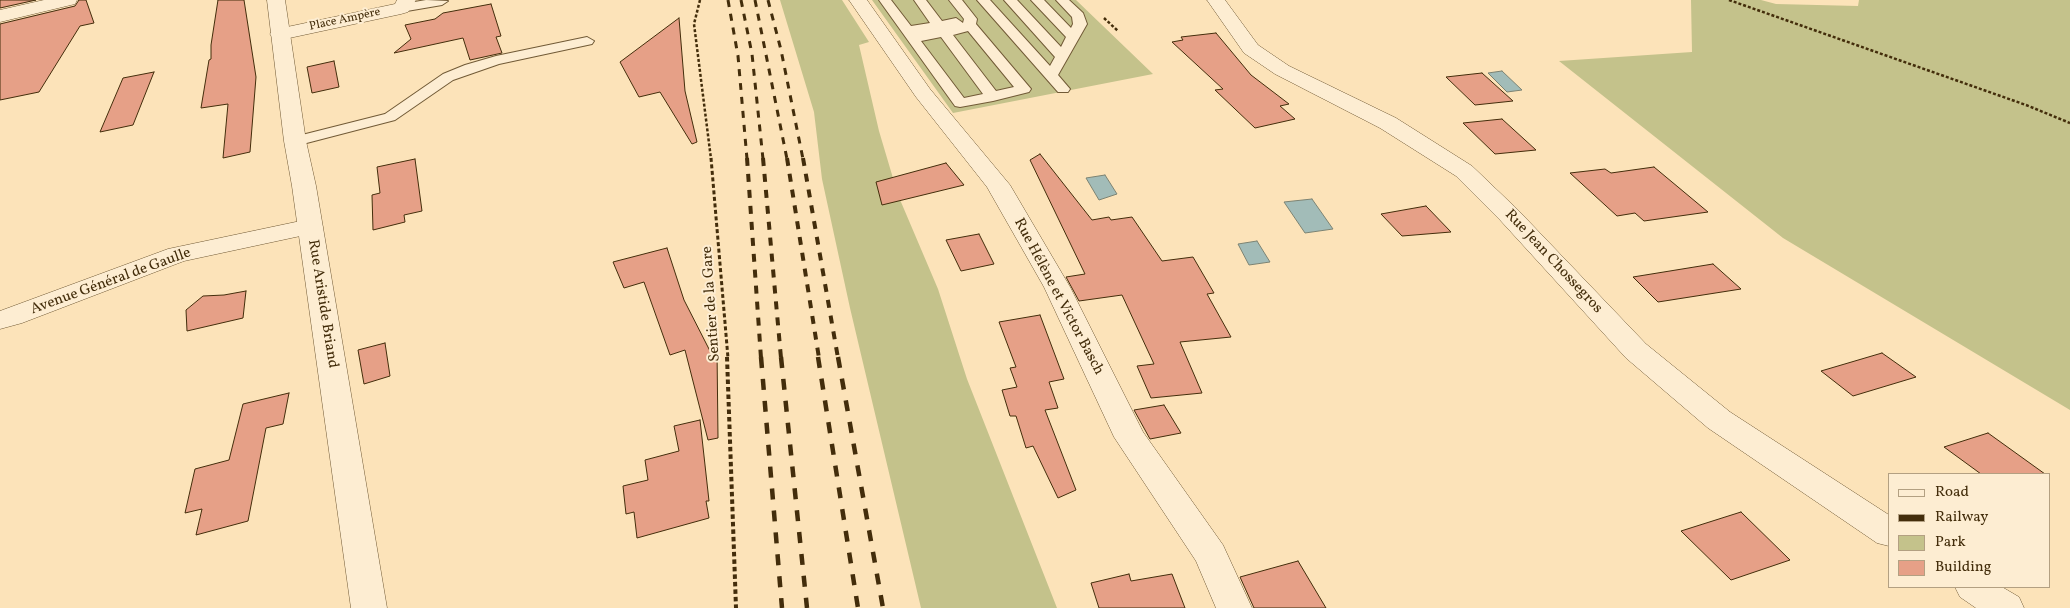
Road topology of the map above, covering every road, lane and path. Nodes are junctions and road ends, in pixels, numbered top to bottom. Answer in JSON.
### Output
{"nodes":[{"id":1,"x":68,"y":0,"type":"edge"},
{"id":2,"x":276,"y":0,"type":"edge"},
{"id":3,"x":700,"y":0,"type":"edge"},
{"id":4,"x":858,"y":0,"type":"edge"},
{"id":5,"x":955,"y":0,"type":"edge"},
{"id":6,"x":983,"y":0,"type":"edge"},
{"id":7,"x":1010,"y":0,"type":"edge"},
{"id":8,"x":1038,"y":0,"type":"edge"},
{"id":9,"x":1062,"y":0,"type":"edge"},
{"id":10,"x":1216,"y":0,"type":"edge"},
{"id":11,"x":1730,"y":0,"type":"edge"},
{"id":12,"x":442,"y":1,"type":"edge"},
{"id":13,"x":924,"y":1,"type":"edge"},
{"id":14,"x":887,"y":3,"type":"edge"},
{"id":15,"x":404,"y":4,"type":"edge"},
{"id":16,"x":0,"y":16,"type":"edge"},
{"id":17,"x":942,"y":29,"type":"junction"},
{"id":18,"x":280,"y":34,"type":"junction"},
{"id":19,"x":910,"y":34,"type":"junction"},
{"id":20,"x":1073,"y":36,"type":"junction"},
{"id":21,"x":587,"y":41,"type":"dead end"},
{"id":22,"x":1062,"y":56,"type":"junction"},
{"id":23,"x":1051,"y":76,"type":"junction"},
{"id":24,"x":1063,"y":89,"type":"dead end"},
{"id":25,"x":993,"y":96,"type":"junction"},
{"id":26,"x":2070,"y":123,"type":"edge"},
{"id":27,"x":296,"y":141,"type":"junction"},
{"id":28,"x":310,"y":227,"type":"junction"},
{"id":29,"x":0,"y":320,"type":"edge"},
{"id":30,"x":1888,"y":532,"type":"edge"},
{"id":31,"x":1975,"y":588,"type":"edge"},
{"id":32,"x":369,"y":608,"type":"edge"},
{"id":33,"x":736,"y":608,"type":"edge"},
{"id":34,"x":1234,"y":608,"type":"edge"},
{"id":35,"x":2006,"y":608,"type":"edge"}],
"edges":[{"from":1,"to":16,"type":"street"},
{"from":2,"to":18,"type":"street","name":"Rue Aristide Briand"},
{"from":3,"to":33,"type":"path","name":"Sentier de la Gare"},
{"from":4,"to":34,"type":"street","name":"Rue Hélène et Victor Basch"},
{"from":5,"to":25,"type":"lane"},
{"from":6,"to":23,"type":"lane"},
{"from":7,"to":22,"type":"lane"},
{"from":8,"to":20,"type":"lane"},
{"from":9,"to":20,"type":"lane"},
{"from":10,"to":30,"type":"street","name":"Rue Jean Chossegros"},
{"from":11,"to":26,"type":"path"},
{"from":12,"to":15,"type":"lane"},
{"from":13,"to":14,"type":"lane"},
{"from":13,"to":17,"type":"lane"},
{"from":14,"to":19,"type":"lane"},
{"from":15,"to":18,"type":"street","name":"Place Ampère"},
{"from":17,"to":19,"type":"lane"},
{"from":17,"to":25,"type":"lane"},
{"from":18,"to":27,"type":"street","name":"Rue Aristide Briand"},
{"from":19,"to":25,"type":"lane"},
{"from":20,"to":22,"type":"lane"},
{"from":21,"to":27,"type":"lane"},
{"from":22,"to":23,"type":"lane"},
{"from":23,"to":24,"type":"lane"},
{"from":27,"to":28,"type":"street","name":"Rue Aristide Briand"},
{"from":28,"to":29,"type":"street","name":"Avenue Général de Gaulle"},
{"from":28,"to":32,"type":"street","name":"Rue Aristide Briand"},
{"from":31,"to":35,"type":"street"}]}
